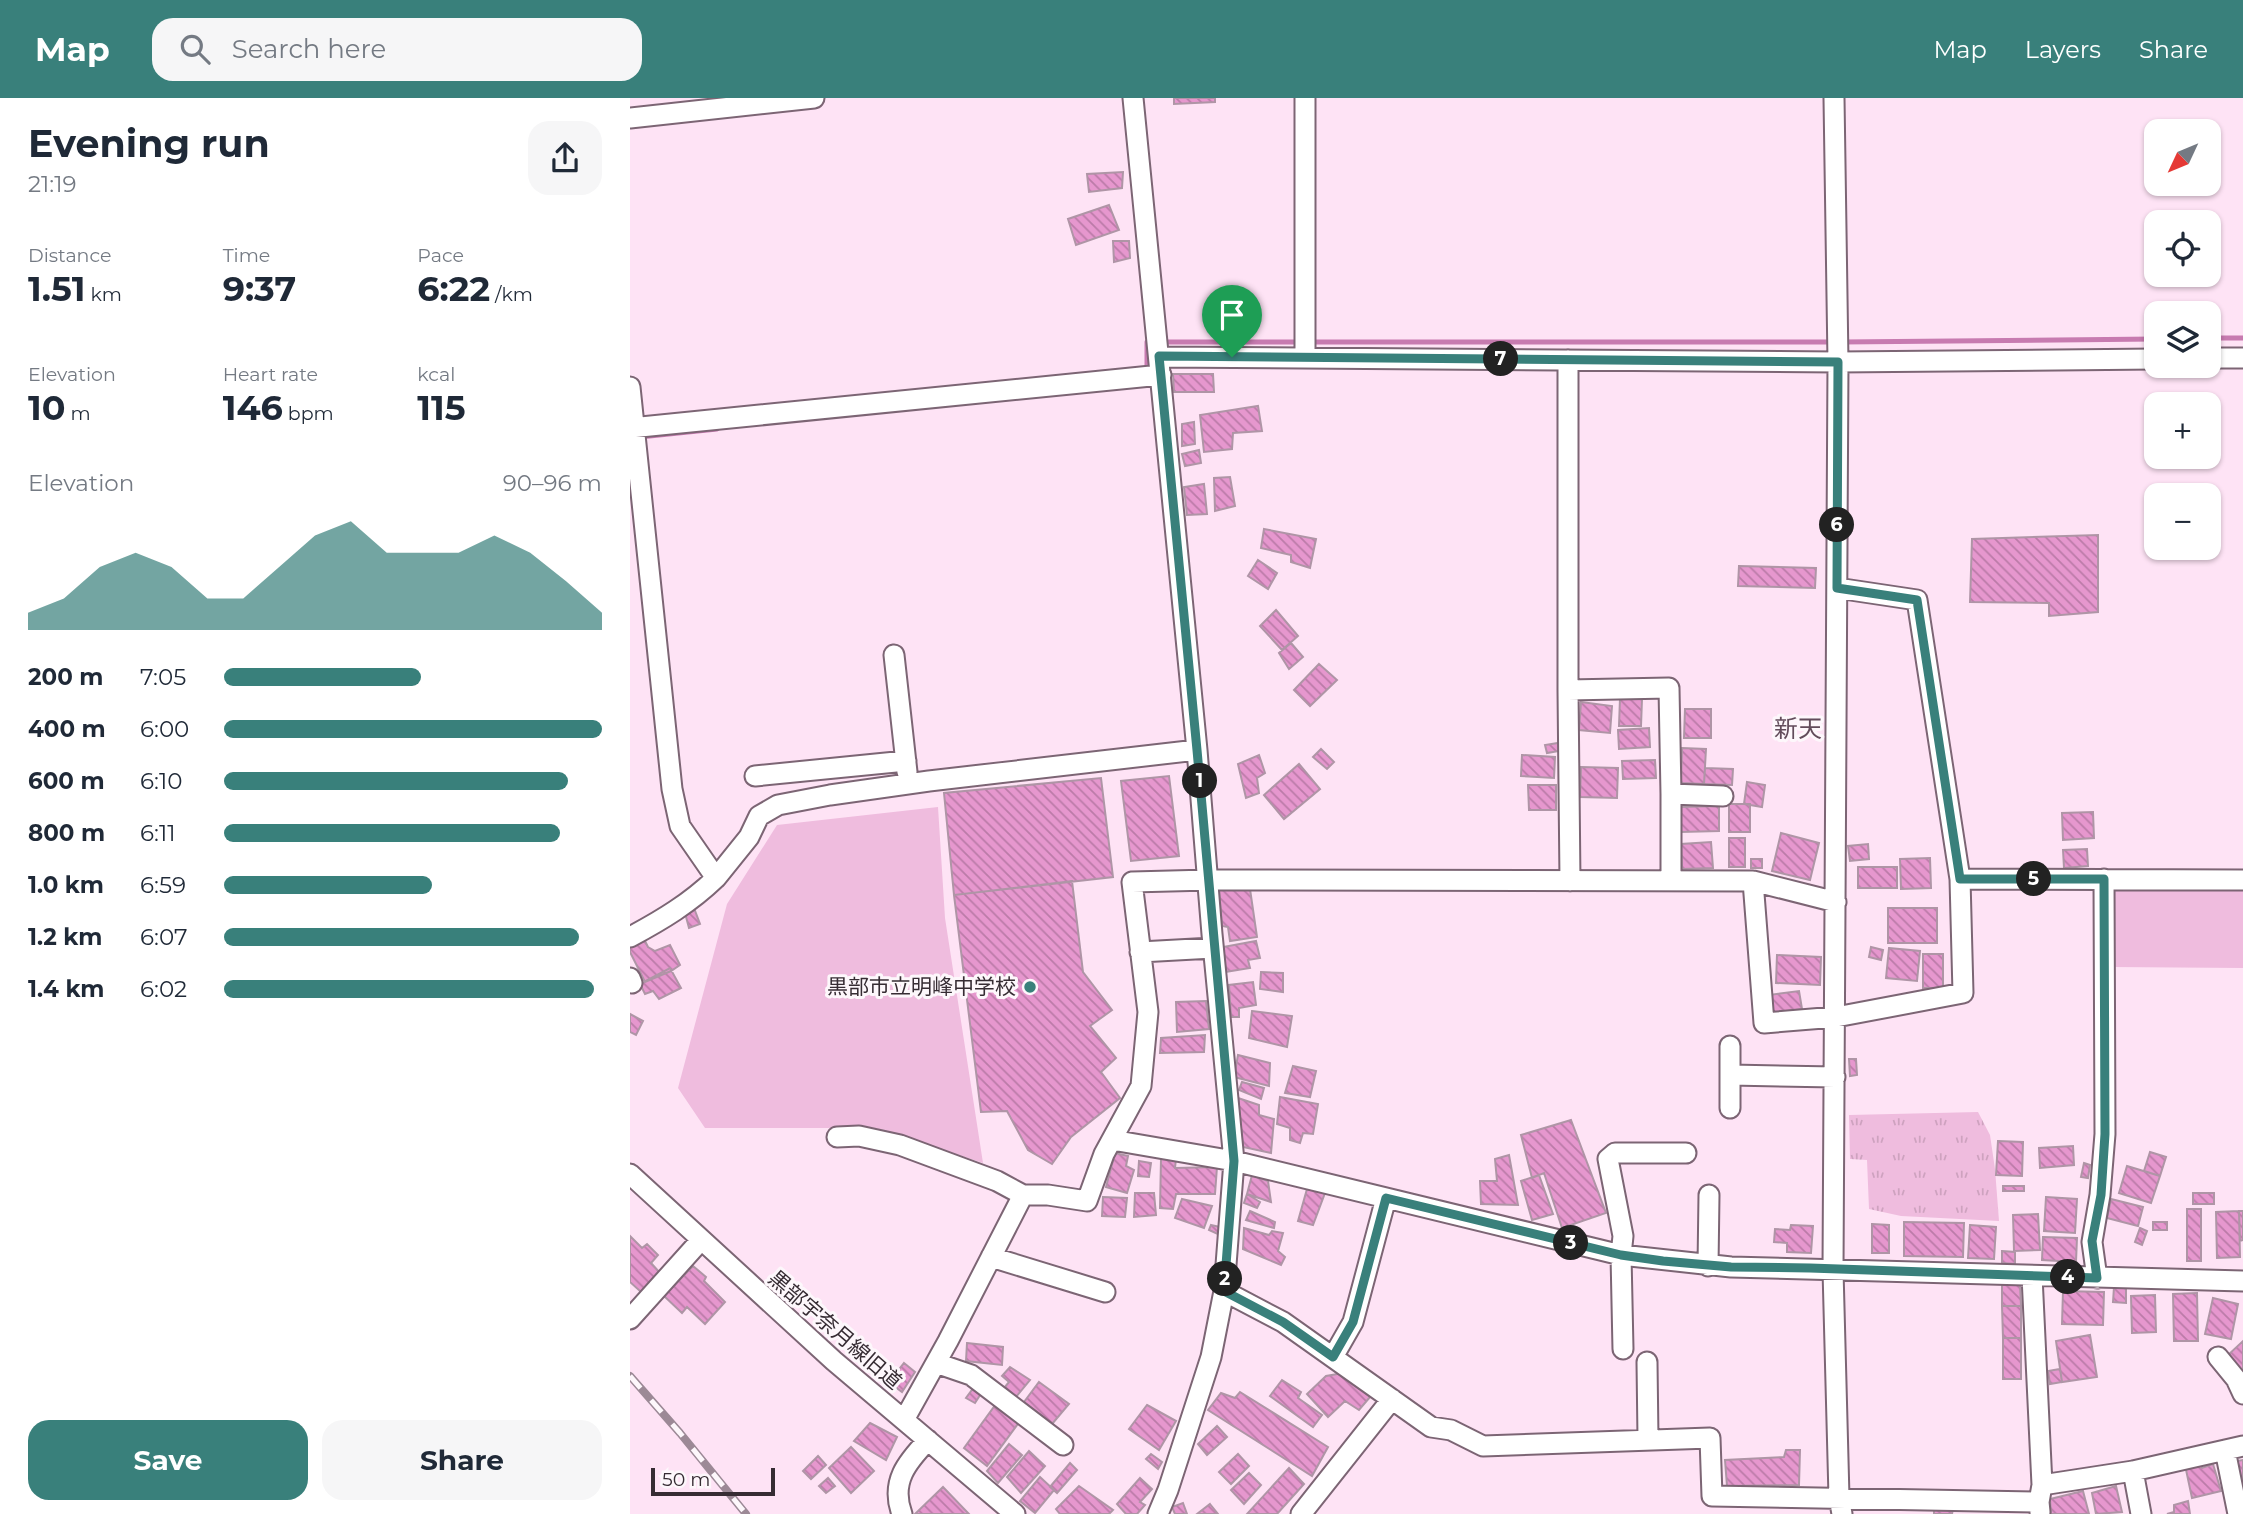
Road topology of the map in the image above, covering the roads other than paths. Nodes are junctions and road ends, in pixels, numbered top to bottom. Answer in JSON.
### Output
{"nodes":[{"id":1,"x":814,"y":98,"type":"edge"},
{"id":2,"x":1133,"y":98,"type":"edge"},
{"id":3,"x":1305,"y":98,"type":"edge"},
{"id":4,"x":1834,"y":98,"type":"edge"},
{"id":5,"x":630,"y":118,"type":"edge"},
{"id":6,"x":1305,"y":358,"type":"junction"},
{"id":7,"x":2221,"y":358,"type":"edge"},
{"id":8,"x":2243,"y":358,"type":"edge"},
{"id":9,"x":2144,"y":359,"type":"edge"},
{"id":10,"x":1568,"y":360,"type":"junction"},
{"id":11,"x":1838,"y":362,"type":"junction"},
{"id":12,"x":1160,"y":366,"type":"junction"},
{"id":13,"x":630,"y":387,"type":"edge"},
{"id":14,"x":632,"y":428,"type":"edge"},
{"id":15,"x":1837,"y":588,"type":"junction"},
{"id":16,"x":894,"y":655,"type":"dead end"},
{"id":17,"x":1568,"y":690,"type":"junction"},
{"id":18,"x":1197,"y":750,"type":"junction"},
{"id":19,"x":906,"y":761,"type":"junction"},
{"id":20,"x":755,"y":776,"type":"dead end"},
{"id":21,"x":909,"y":784,"type":"junction"},
{"id":22,"x":1671,"y":794,"type":"junction"},
{"id":23,"x":1723,"y":796,"type":"dead end"},
{"id":24,"x":716,"y":878,"type":"junction"},
{"id":25,"x":1960,"y":879,"type":"junction"},
{"id":26,"x":2104,"y":879,"type":"junction"},
{"id":27,"x":1209,"y":880,"type":"junction"},
{"id":28,"x":2243,"y":880,"type":"edge"},
{"id":29,"x":1570,"y":881,"type":"junction"},
{"id":30,"x":1671,"y":881,"type":"junction"},
{"id":31,"x":1754,"y":881,"type":"junction"},
{"id":32,"x":1836,"y":902,"type":"junction"},
{"id":33,"x":630,"y":937,"type":"edge"},
{"id":34,"x":1213,"y":948,"type":"junction"},
{"id":35,"x":1140,"y":952,"type":"junction"},
{"id":36,"x":1836,"y":1017,"type":"junction"},
{"id":37,"x":1730,"y":1046,"type":"dead end"},
{"id":38,"x":1730,"y":1075,"type":"junction"},
{"id":39,"x":1835,"y":1077,"type":"junction"},
{"id":40,"x":1730,"y":1108,"type":"dead end"},
{"id":41,"x":837,"y":1137,"type":"dead end"},
{"id":42,"x":1112,"y":1140,"type":"junction"},
{"id":43,"x":1686,"y":1153,"type":"dead end"},
{"id":44,"x":1234,"y":1161,"type":"junction"},
{"id":45,"x":630,"y":1174,"type":"edge"},
{"id":46,"x":1023,"y":1195,"type":"junction"},
{"id":47,"x":1709,"y":1195,"type":"dead end"},
{"id":48,"x":1386,"y":1198,"type":"junction"},
{"id":49,"x":701,"y":1240,"type":"junction"},
{"id":50,"x":1621,"y":1255,"type":"junction"},
{"id":51,"x":991,"y":1257,"type":"junction"},
{"id":52,"x":1708,"y":1266,"type":"junction"},
{"id":53,"x":1833,"y":1270,"type":"junction"},
{"id":54,"x":2032,"y":1276,"type":"junction"},
{"id":55,"x":2097,"y":1278,"type":"junction"},
{"id":56,"x":2243,"y":1281,"type":"edge"},
{"id":57,"x":1224,"y":1291,"type":"junction"},
{"id":58,"x":1105,"y":1292,"type":"dead end"},
{"id":59,"x":638,"y":1298,"type":"edge"},
{"id":60,"x":630,"y":1319,"type":"edge"},
{"id":61,"x":1623,"y":1349,"type":"dead end"},
{"id":62,"x":1333,"y":1357,"type":"junction"},
{"id":63,"x":2218,"y":1357,"type":"dead end"},
{"id":64,"x":1647,"y":1362,"type":"dead end"},
{"id":65,"x":936,"y":1363,"type":"junction"},
{"id":66,"x":2243,"y":1394,"type":"edge"},
{"id":67,"x":1392,"y":1399,"type":"junction"},
{"id":68,"x":904,"y":1420,"type":"junction"},
{"id":69,"x":1648,"y":1439,"type":"junction"},
{"id":70,"x":928,"y":1440,"type":"junction"},
{"id":71,"x":1063,"y":1445,"type":"dead end"},
{"id":72,"x":2234,"y":1448,"type":"edge"},
{"id":73,"x":2133,"y":1471,"type":"junction"},
{"id":74,"x":2040,"y":1500,"type":"edge"},
{"id":75,"x":1841,"y":1506,"type":"edge"},
{"id":76,"x":902,"y":1514,"type":"edge"},
{"id":77,"x":1015,"y":1514,"type":"edge"},
{"id":78,"x":1158,"y":1514,"type":"edge"},
{"id":79,"x":1301,"y":1514,"type":"edge"},
{"id":80,"x":2141,"y":1514,"type":"edge"},
{"id":81,"x":2238,"y":1514,"type":"edge"}],
"edges":[{"from":1,"to":5,"type":"street"},
{"from":2,"to":12,"type":"street"},
{"from":3,"to":6,"type":"street"},
{"from":4,"to":11,"type":"street"},
{"from":6,"to":10,"type":"street"},
{"from":6,"to":12,"type":"street"},
{"from":7,"to":8,"type":"street"},
{"from":9,"to":11,"type":"street"},
{"from":10,"to":11,"type":"street"},
{"from":10,"to":17,"type":"street"},
{"from":11,"to":15,"type":"street"},
{"from":12,"to":14,"type":"street"},
{"from":12,"to":18,"type":"street"},
{"from":13,"to":14,"type":"street"},
{"from":14,"to":24,"type":"street"},
{"from":15,"to":25,"type":"street"},
{"from":15,"to":32,"type":"street"},
{"from":16,"to":19,"type":"street"},
{"from":17,"to":22,"type":"street"},
{"from":17,"to":29,"type":"street"},
{"from":18,"to":21,"type":"street"},
{"from":18,"to":27,"type":"street"},
{"from":19,"to":20,"type":"street"},
{"from":19,"to":21,"type":"street"},
{"from":21,"to":24,"type":"street"},
{"from":22,"to":23,"type":"street"},
{"from":22,"to":30,"type":"street"},
{"from":24,"to":33,"type":"street"},
{"from":25,"to":26,"type":"street"},
{"from":25,"to":36,"type":"street"},
{"from":26,"to":28,"type":"street"},
{"from":26,"to":55,"type":"street"},
{"from":27,"to":29,"type":"street"},
{"from":27,"to":34,"type":"street"},
{"from":27,"to":35,"type":"street"},
{"from":29,"to":30,"type":"street"},
{"from":30,"to":31,"type":"street"},
{"from":31,"to":32,"type":"street"},
{"from":31,"to":36,"type":"street"},
{"from":32,"to":36,"type":"street"},
{"from":34,"to":35,"type":"street"},
{"from":34,"to":44,"type":"street"},
{"from":35,"to":42,"type":"street"},
{"from":36,"to":39,"type":"street"},
{"from":37,"to":38,"type":"street"},
{"from":38,"to":39,"type":"street"},
{"from":38,"to":40,"type":"street"},
{"from":39,"to":53,"type":"street"},
{"from":41,"to":46,"type":"street"},
{"from":42,"to":44,"type":"street"},
{"from":42,"to":46,"type":"street"},
{"from":43,"to":50,"type":"street"},
{"from":44,"to":48,"type":"street"},
{"from":44,"to":57,"type":"street"},
{"from":45,"to":49,"type":"street","name":"黒部宇奈月線旧道"},
{"from":46,"to":51,"type":"street"},
{"from":47,"to":52,"type":"street"},
{"from":48,"to":50,"type":"street"},
{"from":48,"to":62,"type":"street"},
{"from":49,"to":59,"type":"street"},
{"from":49,"to":68,"type":"street","name":"黒部宇奈月線旧道"},
{"from":50,"to":52,"type":"street"},
{"from":50,"to":61,"type":"street"},
{"from":51,"to":58,"type":"street"},
{"from":51,"to":65,"type":"street"},
{"from":52,"to":53,"type":"street"},
{"from":53,"to":54,"type":"street"},
{"from":53,"to":75,"type":"street"},
{"from":54,"to":55,"type":"street"},
{"from":54,"to":74,"type":"street"},
{"from":55,"to":56,"type":"street"},
{"from":57,"to":62,"type":"street"},
{"from":57,"to":78,"type":"street"},
{"from":59,"to":60,"type":"street"},
{"from":62,"to":67,"type":"street"},
{"from":63,"to":66,"type":"street"},
{"from":64,"to":69,"type":"street"},
{"from":65,"to":68,"type":"street"},
{"from":65,"to":71,"type":"street"},
{"from":67,"to":69,"type":"street"},
{"from":67,"to":79,"type":"street"},
{"from":68,"to":70,"type":"street","name":"黒部宇奈月線旧道"},
{"from":69,"to":75,"type":"street"},
{"from":70,"to":76,"type":"street"},
{"from":70,"to":77,"type":"street","name":"黒部宇奈月線旧道"},
{"from":72,"to":73,"type":"street"},
{"from":72,"to":81,"type":"street"},
{"from":73,"to":74,"type":"street"},
{"from":73,"to":80,"type":"street"},
{"from":74,"to":75,"type":"street"}]}
